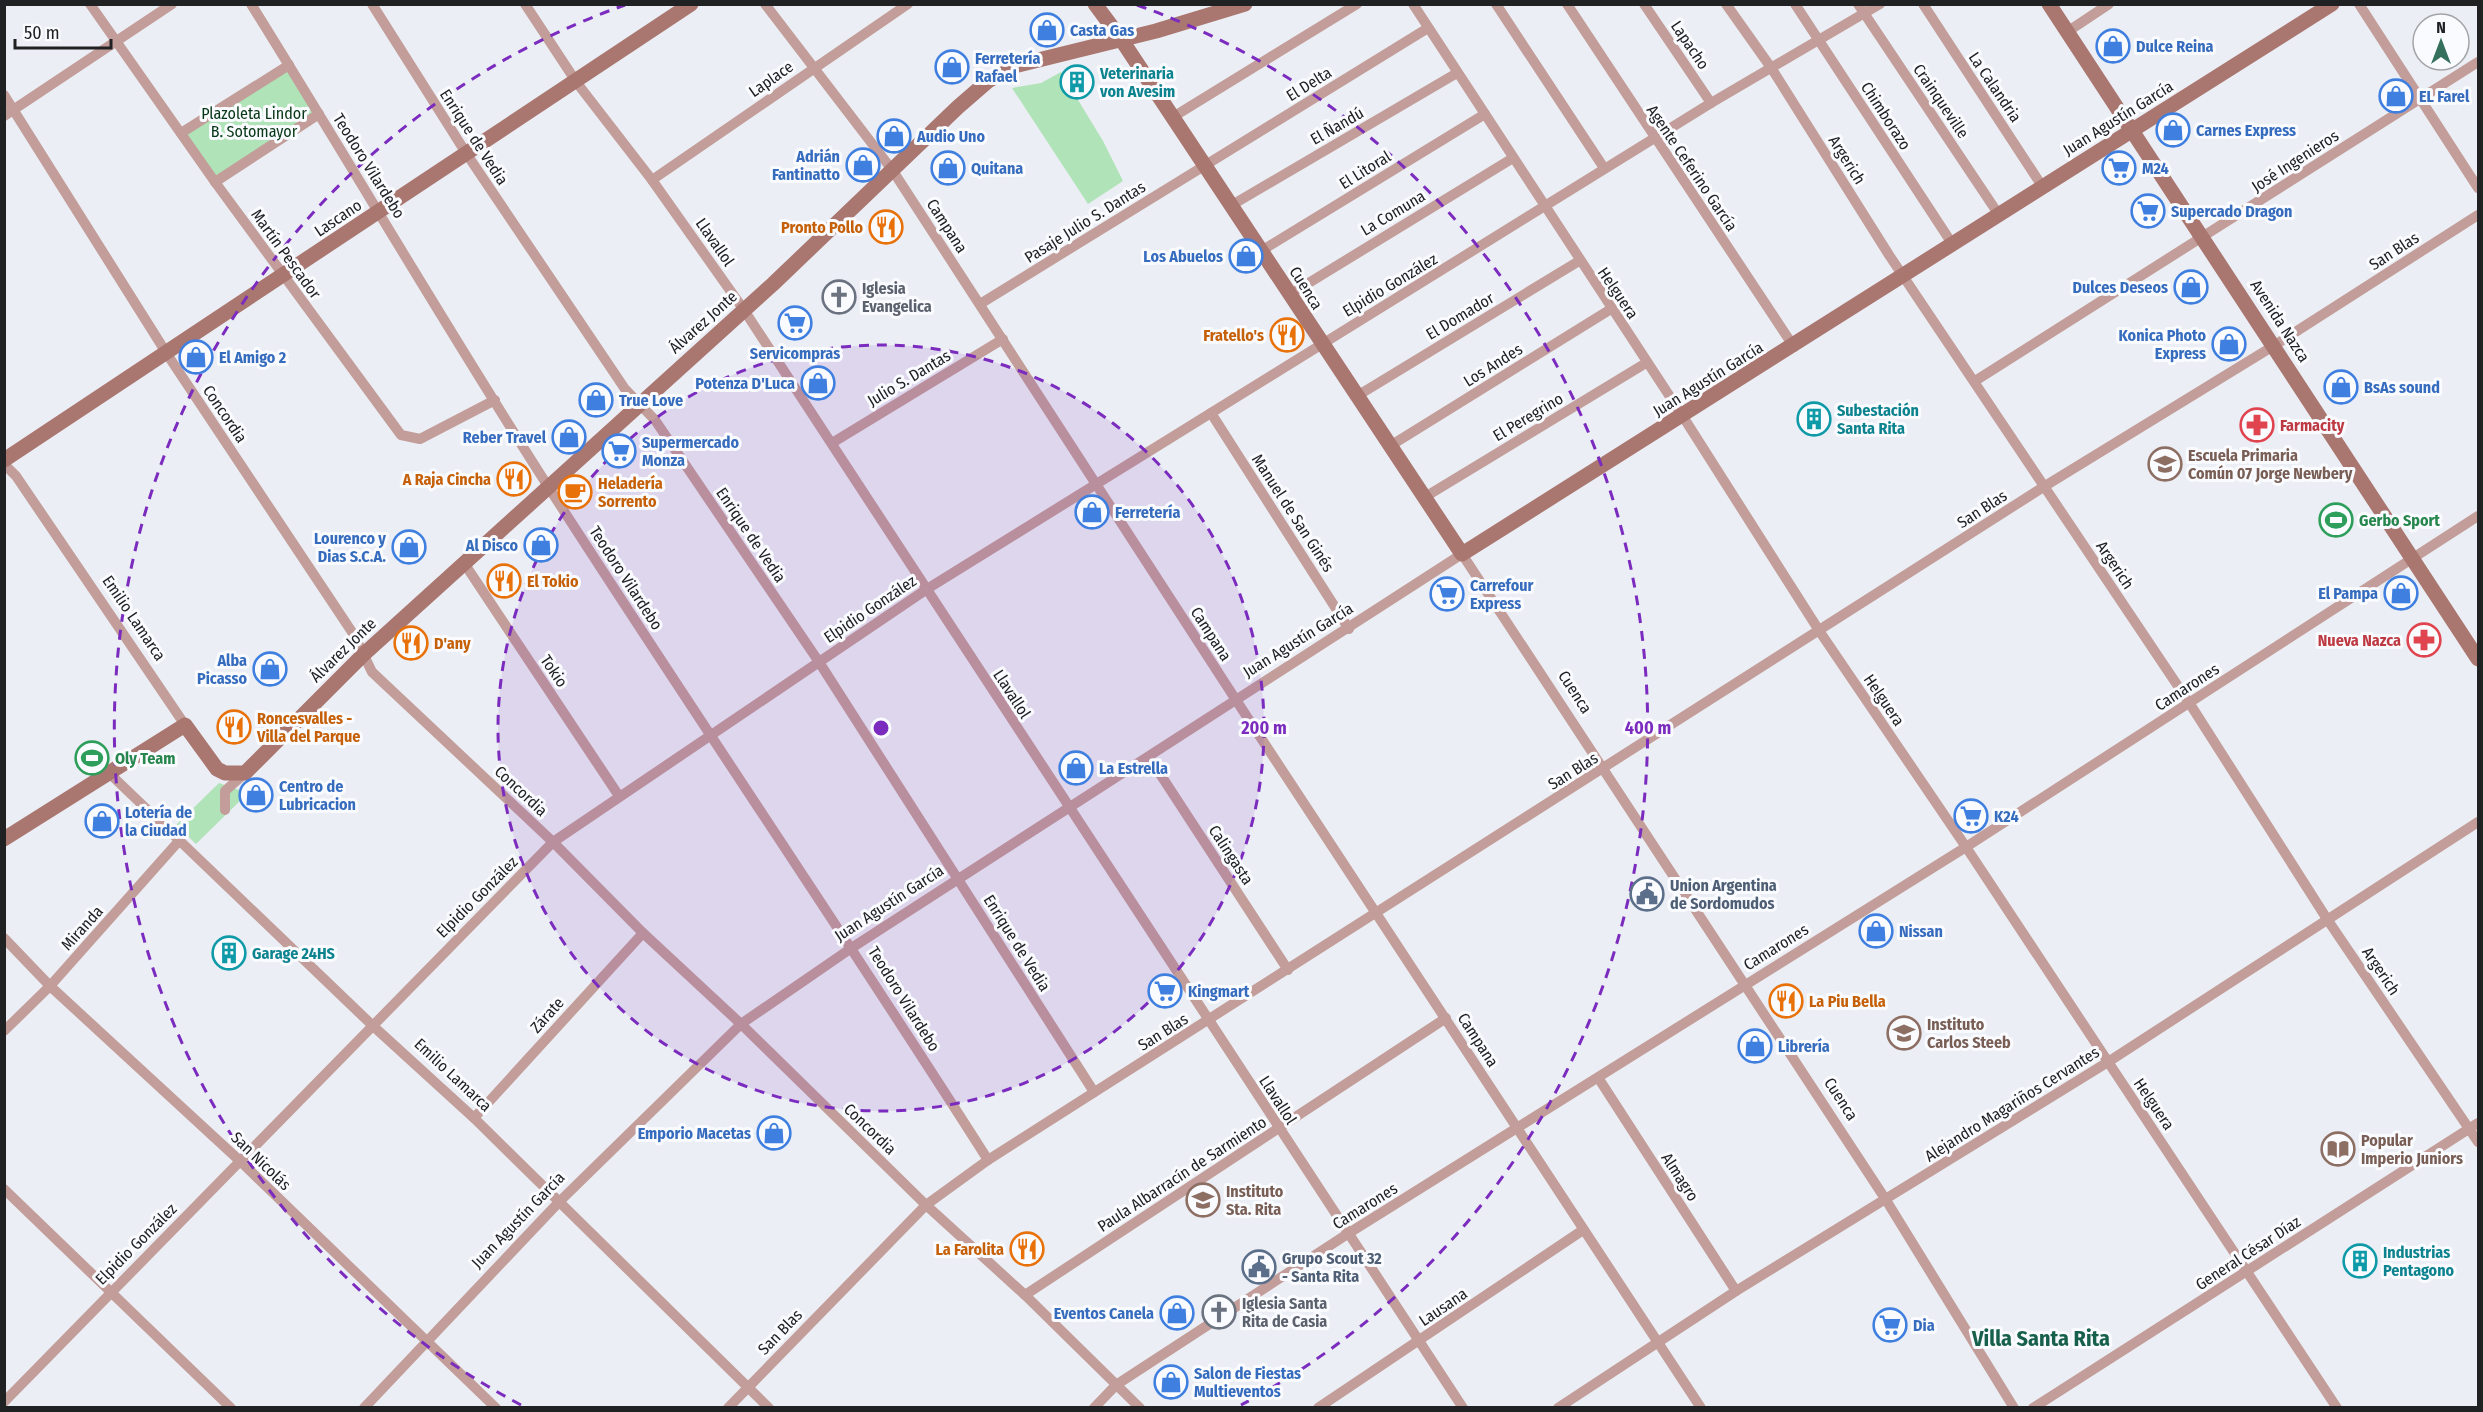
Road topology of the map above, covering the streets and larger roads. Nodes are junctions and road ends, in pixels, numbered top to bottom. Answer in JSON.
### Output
{"nodes":[{"id":1,"x":90,"y":4,"type":"edge"},
{"id":2,"x":172,"y":4,"type":"edge"},
{"id":3,"x":251,"y":4,"type":"edge"},
{"id":4,"x":372,"y":4,"type":"edge"},
{"id":5,"x":525,"y":4,"type":"edge"},
{"id":6,"x":691,"y":4,"type":"edge"},
{"id":7,"x":765,"y":4,"type":"edge"},
{"id":8,"x":908,"y":4,"type":"edge"},
{"id":9,"x":1095,"y":4,"type":"edge"},
{"id":10,"x":1245,"y":4,"type":"edge"},
{"id":11,"x":1357,"y":4,"type":"edge"},
{"id":12,"x":1413,"y":4,"type":"edge"},
{"id":13,"x":1496,"y":4,"type":"edge"},
{"id":14,"x":1567,"y":4,"type":"edge"},
{"id":15,"x":1644,"y":4,"type":"edge"},
{"id":16,"x":1726,"y":4,"type":"edge"},
{"id":17,"x":1795,"y":4,"type":"edge"},
{"id":18,"x":1858,"y":4,"type":"edge"},
{"id":19,"x":1880,"y":4,"type":"edge"},
{"id":20,"x":1923,"y":4,"type":"edge"},
{"id":21,"x":2049,"y":4,"type":"edge"},
{"id":22,"x":2109,"y":4,"type":"edge"},
{"id":23,"x":2331,"y":4,"type":"edge"},
{"id":24,"x":2359,"y":4,"type":"edge"},
{"id":25,"x":1864,"y":15,"type":"junction"},
{"id":26,"x":1428,"y":28,"type":"junction"},
{"id":27,"x":2067,"y":32,"type":"junction"},
{"id":28,"x":1121,"y":39,"type":"junction"},
{"id":29,"x":1818,"y":41,"type":"junction"},
{"id":30,"x":116,"y":43,"type":"junction"},
{"id":31,"x":2478,"y":62,"type":"edge"},
{"id":32,"x":289,"y":65,"type":"junction"},
{"id":33,"x":813,"y":68,"type":"junction"},
{"id":34,"x":1772,"y":69,"type":"junction"},
{"id":35,"x":1457,"y":73,"type":"junction"},
{"id":36,"x":577,"y":83,"type":"junction"},
{"id":37,"x":4,"y":95,"type":"edge"},
{"id":38,"x":2421,"y":97,"type":"junction"},
{"id":39,"x":1711,"y":103,"type":"junction"},
{"id":40,"x":9,"y":113,"type":"edge"},
{"id":41,"x":320,"y":114,"type":"junction"},
{"id":42,"x":1485,"y":114,"type":"junction"},
{"id":43,"x":1173,"y":117,"type":"junction"},
{"id":44,"x":2133,"y":131,"type":"junction"},
{"id":45,"x":181,"y":133,"type":"junction"},
{"id":46,"x":1654,"y":139,"type":"junction"},
{"id":47,"x":466,"y":153,"type":"junction"},
{"id":48,"x":1513,"y":158,"type":"junction"},
{"id":49,"x":1205,"y":165,"type":"junction"},
{"id":50,"x":1604,"y":168,"type":"junction"},
{"id":51,"x":893,"y":171,"type":"junction"},
{"id":52,"x":652,"y":180,"type":"junction"},
{"id":53,"x":215,"y":182,"type":"junction"},
{"id":54,"x":2042,"y":186,"type":"junction"},
{"id":55,"x":2478,"y":188,"type":"edge"},
{"id":56,"x":1232,"y":205,"type":"junction"},
{"id":57,"x":1545,"y":208,"type":"junction"},
{"id":58,"x":380,"y":212,"type":"junction"},
{"id":59,"x":1999,"y":215,"type":"junction"},
{"id":60,"x":2478,"y":215,"type":"edge"},
{"id":61,"x":2203,"y":238,"type":"junction"},
{"id":62,"x":1953,"y":245,"type":"junction"},
{"id":63,"x":1261,"y":251,"type":"junction"},
{"id":64,"x":1579,"y":261,"type":"junction"},
{"id":65,"x":1903,"y":275,"type":"junction"},
{"id":66,"x":283,"y":276,"type":"junction"},
{"id":67,"x":1289,"y":295,"type":"junction"},
{"id":68,"x":980,"y":304,"type":"junction"},
{"id":69,"x":1611,"y":309,"type":"junction"},
{"id":70,"x":744,"y":310,"type":"junction"},
{"id":71,"x":1003,"y":339,"type":"junction"},
{"id":72,"x":1321,"y":345,"type":"junction"},
{"id":73,"x":2275,"y":345,"type":"junction"},
{"id":74,"x":1794,"y":347,"type":"junction"},
{"id":75,"x":167,"y":354,"type":"junction"},
{"id":76,"x":1646,"y":363,"type":"junction"},
{"id":77,"x":1975,"y":381,"type":"junction"},
{"id":78,"x":1357,"y":396,"type":"junction"},
{"id":79,"x":495,"y":400,"type":"junction"},
{"id":80,"x":639,"y":404,"type":"junction"},
{"id":81,"x":1211,"y":413,"type":"junction"},
{"id":82,"x":1682,"y":415,"type":"junction"},
{"id":83,"x":832,"y":443,"type":"junction"},
{"id":84,"x":1390,"y":446,"type":"junction"},
{"id":85,"x":4,"y":462,"type":"edge"},
{"id":86,"x":1096,"y":484,"type":"junction"},
{"id":87,"x":2045,"y":486,"type":"junction"},
{"id":88,"x":548,"y":487,"type":"junction"},
{"id":89,"x":1425,"y":497,"type":"junction"},
{"id":90,"x":2478,"y":516,"type":"edge"},
{"id":91,"x":1462,"y":554,"type":"junction"},
{"id":92,"x":2413,"y":558,"type":"junction"},
{"id":93,"x":464,"y":563,"type":"junction"},
{"id":94,"x":927,"y":589,"type":"junction"},
{"id":95,"x":1350,"y":629,"type":"junction"},
{"id":96,"x":1820,"y":632,"type":"junction"},
{"id":97,"x":364,"y":654,"type":"junction"},
{"id":98,"x":2478,"y":659,"type":"edge"},
{"id":99,"x":819,"y":663,"type":"junction"},
{"id":100,"x":1236,"y":700,"type":"junction"},
{"id":101,"x":2190,"y":704,"type":"junction"},
{"id":102,"x":185,"y":725,"type":"junction"},
{"id":103,"x":710,"y":735,"type":"junction"},
{"id":104,"x":1149,"y":757,"type":"junction"},
{"id":105,"x":1604,"y":769,"type":"junction"},
{"id":106,"x":109,"y":773,"type":"junction"},
{"id":107,"x":244,"y":773,"type":"junction"},
{"id":108,"x":619,"y":796,"type":"junction"},
{"id":109,"x":1068,"y":808,"type":"junction"},
{"id":110,"x":225,"y":810,"type":"dead end"},
{"id":111,"x":2478,"y":822,"type":"edge"},
{"id":112,"x":4,"y":839,"type":"edge"},
{"id":113,"x":178,"y":842,"type":"junction"},
{"id":114,"x":553,"y":842,"type":"junction"},
{"id":115,"x":1966,"y":847,"type":"junction"},
{"id":116,"x":959,"y":878,"type":"junction"},
{"id":117,"x":1377,"y":912,"type":"junction"},
{"id":118,"x":2327,"y":919,"type":"junction"},
{"id":119,"x":643,"y":933,"type":"junction"},
{"id":120,"x":4,"y":938,"type":"edge"},
{"id":121,"x":853,"y":947,"type":"junction"},
{"id":122,"x":1288,"y":970,"type":"junction"},
{"id":123,"x":1744,"y":984,"type":"junction"},
{"id":124,"x":50,"y":986,"type":"junction"},
{"id":125,"x":1446,"y":1018,"type":"junction"},
{"id":126,"x":1209,"y":1021,"type":"junction"},
{"id":127,"x":741,"y":1024,"type":"junction"},
{"id":128,"x":372,"y":1025,"type":"junction"},
{"id":129,"x":4,"y":1031,"type":"edge"},
{"id":130,"x":2108,"y":1062,"type":"junction"},
{"id":131,"x":1599,"y":1079,"type":"junction"},
{"id":132,"x":1094,"y":1092,"type":"junction"},
{"id":133,"x":474,"y":1118,"type":"junction"},
{"id":134,"x":2474,"y":1126,"type":"edge"},
{"id":135,"x":1279,"y":1128,"type":"junction"},
{"id":136,"x":1518,"y":1128,"type":"junction"},
{"id":137,"x":2478,"y":1142,"type":"edge"},
{"id":138,"x":988,"y":1160,"type":"junction"},
{"id":139,"x":240,"y":1161,"type":"junction"},
{"id":140,"x":4,"y":1189,"type":"edge"},
{"id":141,"x":1886,"y":1200,"type":"junction"},
{"id":142,"x":559,"y":1202,"type":"junction"},
{"id":143,"x":926,"y":1205,"type":"junction"},
{"id":144,"x":1583,"y":1230,"type":"junction"},
{"id":145,"x":1350,"y":1233,"type":"junction"},
{"id":146,"x":2248,"y":1272,"type":"junction"},
{"id":147,"x":111,"y":1291,"type":"junction"},
{"id":148,"x":1736,"y":1291,"type":"junction"},
{"id":149,"x":1025,"y":1295,"type":"junction"},
{"id":150,"x":1419,"y":1341,"type":"junction"},
{"id":151,"x":427,"y":1342,"type":"junction"},
{"id":152,"x":1659,"y":1344,"type":"junction"},
{"id":153,"x":1116,"y":1385,"type":"junction"},
{"id":154,"x":748,"y":1386,"type":"junction"},
{"id":155,"x":4,"y":1401,"type":"edge"},
{"id":156,"x":231,"y":1407,"type":"edge"},
{"id":157,"x":364,"y":1407,"type":"edge"},
{"id":158,"x":496,"y":1407,"type":"edge"},
{"id":159,"x":728,"y":1407,"type":"edge"},
{"id":160,"x":770,"y":1407,"type":"edge"},
{"id":161,"x":1094,"y":1407,"type":"edge"},
{"id":162,"x":1140,"y":1407,"type":"edge"},
{"id":163,"x":1318,"y":1407,"type":"edge"},
{"id":164,"x":1462,"y":1407,"type":"edge"},
{"id":165,"x":1558,"y":1407,"type":"edge"},
{"id":166,"x":1701,"y":1407,"type":"edge"},
{"id":167,"x":2014,"y":1407,"type":"edge"},
{"id":168,"x":2033,"y":1407,"type":"edge"},
{"id":169,"x":2337,"y":1407,"type":"edge"}],
"edges":[{"from":1,"to":30,"type":"street","name":"Martín Pescador"},
{"from":2,"to":30,"type":"street"},
{"from":3,"to":32,"type":"street","name":"Teodoro Vilardebo"},
{"from":4,"to":47,"type":"street","name":"Enrique de Vedia"},
{"from":5,"to":36,"type":"street","name":"Llavallol"},
{"from":6,"to":36,"type":"street","name":"Lascano"},
{"from":7,"to":33,"type":"street","name":"Campana"},
{"from":8,"to":33,"type":"street","name":"Laplace"},
{"from":9,"to":28,"type":"street","name":"Cuenca"},
{"from":10,"to":28,"type":"street","name":"Álvarez Jonte"},
{"from":11,"to":43,"type":"street"},
{"from":12,"to":26,"type":"street","name":"Helguera"},
{"from":13,"to":50,"type":"street"},
{"from":14,"to":46,"type":"street","name":"Agente Ceferino García"},
{"from":15,"to":39,"type":"street","name":"Lapacho"},
{"from":16,"to":34,"type":"street","name":"Argerich"},
{"from":17,"to":29,"type":"street","name":"Chimborazo"},
{"from":18,"to":25,"type":"street","name":"Crainqueville"},
{"from":19,"to":25,"type":"street","name":"Elpidio González"},
{"from":20,"to":54,"type":"street","name":"La Calandria"},
{"from":21,"to":27,"type":"street","name":"Avenida Nazca"},
{"from":22,"to":27,"type":"street"},
{"from":23,"to":44,"type":"street","name":"Juan Agustín García"},
{"from":24,"to":38,"type":"street"},
{"from":25,"to":29,"type":"street","name":"Elpidio González"},
{"from":25,"to":59,"type":"street","name":"Crainqueville"},
{"from":26,"to":35,"type":"street","name":"Helguera"},
{"from":26,"to":49,"type":"street","name":"El Delta"},
{"from":27,"to":44,"type":"street","name":"Avenida Nazca"},
{"from":28,"to":43,"type":"street","name":"Cuenca"},
{"from":28,"to":51,"type":"street","name":"Álvarez Jonte"},
{"from":29,"to":34,"type":"street","name":"Elpidio González"},
{"from":29,"to":62,"type":"street","name":"Chimborazo"},
{"from":30,"to":40,"type":"street"},
{"from":30,"to":45,"type":"street","name":"Martín Pescador"},
{"from":31,"to":38,"type":"street","name":"José Ingenieros"},
{"from":32,"to":41,"type":"street","name":"Teodoro Vilardebo"},
{"from":32,"to":45,"type":"street"},
{"from":33,"to":51,"type":"street","name":"Campana"},
{"from":33,"to":52,"type":"street","name":"Laplace"},
{"from":34,"to":39,"type":"street","name":"Elpidio González"},
{"from":34,"to":65,"type":"street","name":"Argerich"},
{"from":35,"to":42,"type":"street","name":"Helguera"},
{"from":35,"to":56,"type":"street","name":"El Ñandú"},
{"from":36,"to":47,"type":"street","name":"Lascano"},
{"from":36,"to":52,"type":"street","name":"Llavallol"},
{"from":37,"to":40,"type":"street","name":"Concordia"},
{"from":38,"to":55,"type":"street"},
{"from":38,"to":61,"type":"street","name":"José Ingenieros"},
{"from":39,"to":46,"type":"street","name":"Elpidio González"},
{"from":40,"to":75,"type":"street","name":"Concordia"},
{"from":41,"to":53,"type":"street"},
{"from":41,"to":58,"type":"street","name":"Teodoro Vilardebo"},
{"from":42,"to":48,"type":"street","name":"Helguera"},
{"from":42,"to":63,"type":"street","name":"El Litoral"},
{"from":43,"to":49,"type":"street","name":"Cuenca"},
{"from":44,"to":54,"type":"street","name":"Juan Agustín García"},
{"from":44,"to":61,"type":"street","name":"Avenida Nazca"},
{"from":45,"to":53,"type":"street","name":"Martín Pescador"},
{"from":46,"to":50,"type":"street","name":"Elpidio González"},
{"from":46,"to":74,"type":"street","name":"Agente Ceferino García"},
{"from":47,"to":58,"type":"street","name":"Lascano"},
{"from":47,"to":80,"type":"street","name":"Enrique de Vedia"},
{"from":48,"to":57,"type":"street","name":"Helguera"},
{"from":48,"to":67,"type":"street","name":"La Comuna"},
{"from":49,"to":56,"type":"street","name":"Cuenca"},
{"from":49,"to":68,"type":"street","name":"Pasaje Julio S. Dantas"},
{"from":50,"to":57,"type":"street","name":"Elpidio González"},
{"from":51,"to":68,"type":"street","name":"Campana"},
{"from":51,"to":70,"type":"street","name":"Álvarez Jonte"},
{"from":52,"to":70,"type":"street","name":"Llavallol"},
{"from":53,"to":66,"type":"street","name":"Martín Pescador"},
{"from":54,"to":59,"type":"street","name":"Juan Agustín García"},
{"from":56,"to":63,"type":"street","name":"Cuenca"},
{"from":57,"to":64,"type":"street","name":"Helguera"},
{"from":57,"to":72,"type":"street","name":"Elpidio González"},
{"from":58,"to":66,"type":"street","name":"Lascano"},
{"from":58,"to":79,"type":"street","name":"Teodoro Vilardebo"},
{"from":59,"to":62,"type":"street","name":"Juan Agustín García"},
{"from":60,"to":73,"type":"street","name":"San Blas"},
{"from":61,"to":73,"type":"street","name":"Avenida Nazca"},
{"from":61,"to":77,"type":"street","name":"José Ingenieros"},
{"from":62,"to":65,"type":"street","name":"Juan Agustín García"},
{"from":63,"to":67,"type":"street","name":"Cuenca"},
{"from":64,"to":69,"type":"street","name":"Helguera"},
{"from":64,"to":78,"type":"street","name":"El Domador"},
{"from":65,"to":74,"type":"street","name":"Juan Agustín García"},
{"from":65,"to":77,"type":"street","name":"Argerich"},
{"from":66,"to":75,"type":"street","name":"Lascano"},
{"from":66,"to":79,"type":"street","name":"Martín Pescador"},
{"from":67,"to":72,"type":"street","name":"Cuenca"},
{"from":68,"to":71,"type":"street","name":"Campana"},
{"from":69,"to":76,"type":"street","name":"Helguera"},
{"from":69,"to":84,"type":"street","name":"Los Andes"},
{"from":70,"to":80,"type":"street","name":"Álvarez Jonte"},
{"from":70,"to":83,"type":"street","name":"Llavallol"},
{"from":71,"to":83,"type":"street","name":"Julio S. Dantas"},
{"from":71,"to":86,"type":"street","name":"Campana"},
{"from":72,"to":78,"type":"street","name":"Cuenca"},
{"from":72,"to":81,"type":"street","name":"Elpidio González"},
{"from":73,"to":87,"type":"street","name":"San Blas"},
{"from":73,"to":92,"type":"street","name":"Avenida Nazca"},
{"from":74,"to":82,"type":"street","name":"Juan Agustín García"},
{"from":75,"to":85,"type":"street","name":"Lascano"},
{"from":75,"to":97,"type":"street","name":"Concordia"},
{"from":76,"to":82,"type":"street","name":"Helguera"},
{"from":76,"to":89,"type":"street","name":"El Peregrino"},
{"from":77,"to":87,"type":"street","name":"Argerich"},
{"from":78,"to":84,"type":"street","name":"Cuenca"},
{"from":79,"to":88,"type":"street","name":"Teodoro Vilardebo"},
{"from":80,"to":88,"type":"street","name":"Álvarez Jonte"},
{"from":80,"to":99,"type":"street","name":"Enrique de Vedia"},
{"from":81,"to":86,"type":"street","name":"Elpidio González"},
{"from":81,"to":95,"type":"street","name":"Manuel de San Ginés"},
{"from":82,"to":91,"type":"street","name":"Juan Agustín García"},
{"from":82,"to":96,"type":"street","name":"Helguera"},
{"from":83,"to":94,"type":"street","name":"Llavallol"},
{"from":84,"to":89,"type":"street","name":"Cuenca"},
{"from":85,"to":102,"type":"street","name":"Emilio Lamarca"},
{"from":86,"to":94,"type":"street","name":"Elpidio González"},
{"from":86,"to":100,"type":"street","name":"Campana"},
{"from":87,"to":96,"type":"street","name":"San Blas"},
{"from":87,"to":101,"type":"street","name":"Argerich"},
{"from":88,"to":93,"type":"street","name":"Álvarez Jonte"},
{"from":88,"to":103,"type":"street","name":"Teodoro Vilardebo"},
{"from":89,"to":91,"type":"street","name":"Cuenca"},
{"from":90,"to":92,"type":"street","name":"Camarones"},
{"from":91,"to":95,"type":"street","name":"Juan Agustín García"},
{"from":91,"to":105,"type":"street","name":"Cuenca"},
{"from":92,"to":98,"type":"street","name":"Avenida Nazca"},
{"from":92,"to":101,"type":"street","name":"Camarones"},
{"from":93,"to":97,"type":"street","name":"Álvarez Jonte"},
{"from":93,"to":108,"type":"street","name":"Tokio"},
{"from":94,"to":99,"type":"street","name":"Elpidio González"},
{"from":94,"to":109,"type":"street","name":"Llavallol"},
{"from":95,"to":100,"type":"street","name":"Juan Agustín García"},
{"from":96,"to":105,"type":"street","name":"San Blas"},
{"from":96,"to":115,"type":"street","name":"Helguera"},
{"from":97,"to":107,"type":"street","name":"Álvarez Jonte"},
{"from":97,"to":114,"type":"street","name":"Concordia"},
{"from":99,"to":103,"type":"street","name":"Elpidio González"},
{"from":99,"to":116,"type":"street","name":"Enrique de Vedia"},
{"from":100,"to":104,"type":"street","name":"Juan Agustín García"},
{"from":100,"to":117,"type":"street","name":"Campana"},
{"from":101,"to":115,"type":"street","name":"Camarones"},
{"from":101,"to":118,"type":"street","name":"Argerich"},
{"from":102,"to":106,"type":"street"},
{"from":102,"to":107,"type":"street","name":"Emilio Lamarca"},
{"from":103,"to":108,"type":"street","name":"Elpidio González"},
{"from":103,"to":121,"type":"street","name":"Teodoro Vilardebo"},
{"from":104,"to":109,"type":"street","name":"Juan Agustín García"},
{"from":104,"to":122,"type":"street","name":"Calingasta"},
{"from":105,"to":117,"type":"street","name":"San Blas"},
{"from":105,"to":123,"type":"street","name":"Cuenca"},
{"from":106,"to":112,"type":"street"},
{"from":106,"to":113,"type":"street","name":"Emilio Lamarca"},
{"from":107,"to":110,"type":"street"},
{"from":108,"to":114,"type":"street","name":"Elpidio González"},
{"from":109,"to":116,"type":"street","name":"Juan Agustín García"},
{"from":109,"to":126,"type":"street","name":"Llavallol"},
{"from":111,"to":118,"type":"street","name":"Alejandro Magariños Cervantes"},
{"from":113,"to":124,"type":"street","name":"Miranda"},
{"from":113,"to":128,"type":"street","name":"Emilio Lamarca"},
{"from":114,"to":119,"type":"street","name":"Concordia"},
{"from":114,"to":128,"type":"street","name":"Elpidio González"},
{"from":115,"to":123,"type":"street","name":"Camarones"},
{"from":115,"to":130,"type":"street","name":"Helguera"},
{"from":116,"to":121,"type":"street","name":"Juan Agustín García"},
{"from":116,"to":132,"type":"street","name":"Enrique de Vedia"},
{"from":117,"to":122,"type":"street","name":"San Blas"},
{"from":117,"to":125,"type":"street","name":"Campana"},
{"from":118,"to":130,"type":"street","name":"Alejandro Magariños Cervantes"},
{"from":118,"to":134,"type":"street","name":"Argerich"},
{"from":119,"to":127,"type":"street","name":"Concordia"},
{"from":119,"to":133,"type":"street","name":"Zárate"},
{"from":120,"to":124,"type":"street","name":"San Nicolás"},
{"from":121,"to":127,"type":"street","name":"Juan Agustín García"},
{"from":121,"to":138,"type":"street","name":"Teodoro Vilardebo"},
{"from":122,"to":126,"type":"street","name":"San Blas"},
{"from":123,"to":131,"type":"street","name":"Camarones"},
{"from":123,"to":141,"type":"street","name":"Cuenca"},
{"from":124,"to":129,"type":"street","name":"Miranda"},
{"from":124,"to":139,"type":"street","name":"San Nicolás"},
{"from":125,"to":135,"type":"street","name":"Paula Albarracín de Sarmiento"},
{"from":125,"to":136,"type":"street","name":"Campana"},
{"from":126,"to":132,"type":"street","name":"San Blas"},
{"from":126,"to":135,"type":"street","name":"Llavallol"},
{"from":127,"to":142,"type":"street","name":"Juan Agustín García"},
{"from":127,"to":143,"type":"street","name":"Concordia"},
{"from":128,"to":133,"type":"street","name":"Emilio Lamarca"},
{"from":128,"to":139,"type":"street","name":"Elpidio González"},
{"from":130,"to":141,"type":"street","name":"Alejandro Magariños Cervantes"},
{"from":130,"to":146,"type":"street","name":"Helguera"},
{"from":131,"to":136,"type":"street","name":"Camarones"},
{"from":131,"to":148,"type":"street","name":"Almagro"},
{"from":132,"to":138,"type":"street","name":"San Blas"},
{"from":133,"to":142,"type":"street","name":"Emilio Lamarca"},
{"from":134,"to":137,"type":"street","name":"Argerich"},
{"from":134,"to":146,"type":"street","name":"General César Díaz"},
{"from":135,"to":145,"type":"street","name":"Llavallol"},
{"from":135,"to":149,"type":"street","name":"Paula Albarracín de Sarmiento"},
{"from":136,"to":144,"type":"street","name":"Campana"},
{"from":136,"to":145,"type":"street","name":"Camarones"},
{"from":138,"to":143,"type":"street","name":"San Blas"},
{"from":139,"to":147,"type":"street","name":"Elpidio González"},
{"from":139,"to":151,"type":"street","name":"San Nicolás"},
{"from":140,"to":147,"type":"street"},
{"from":141,"to":148,"type":"street","name":"Alejandro Magariños Cervantes"},
{"from":141,"to":167,"type":"street","name":"Cuenca"},
{"from":142,"to":151,"type":"street","name":"Juan Agustín García"},
{"from":142,"to":154,"type":"street","name":"Emilio Lamarca"},
{"from":143,"to":149,"type":"street","name":"Concordia"},
{"from":143,"to":154,"type":"street","name":"San Blas"},
{"from":144,"to":150,"type":"street","name":"Lausana"},
{"from":144,"to":152,"type":"street","name":"Campana"},
{"from":145,"to":150,"type":"street","name":"Llavallol"},
{"from":145,"to":153,"type":"street","name":"Camarones"},
{"from":146,"to":168,"type":"street","name":"General César Díaz"},
{"from":146,"to":169,"type":"street","name":"Helguera"},
{"from":147,"to":155,"type":"street","name":"Elpidio González"},
{"from":147,"to":156,"type":"street"},
{"from":148,"to":152,"type":"street","name":"Alejandro Magariños Cervantes"},
{"from":149,"to":153,"type":"street","name":"Concordia"},
{"from":150,"to":163,"type":"street","name":"Lausana"},
{"from":150,"to":164,"type":"street","name":"Llavallol"},
{"from":151,"to":157,"type":"street","name":"Juan Agustín García"},
{"from":151,"to":158,"type":"street","name":"San Nicolás"},
{"from":152,"to":165,"type":"street","name":"Alejandro Magariños Cervantes"},
{"from":152,"to":166,"type":"street","name":"Campana"},
{"from":153,"to":161,"type":"street","name":"Camarones"},
{"from":153,"to":162,"type":"street","name":"Concordia"},
{"from":154,"to":159,"type":"street","name":"San Blas"},
{"from":154,"to":160,"type":"street","name":"Emilio Lamarca"}]}
